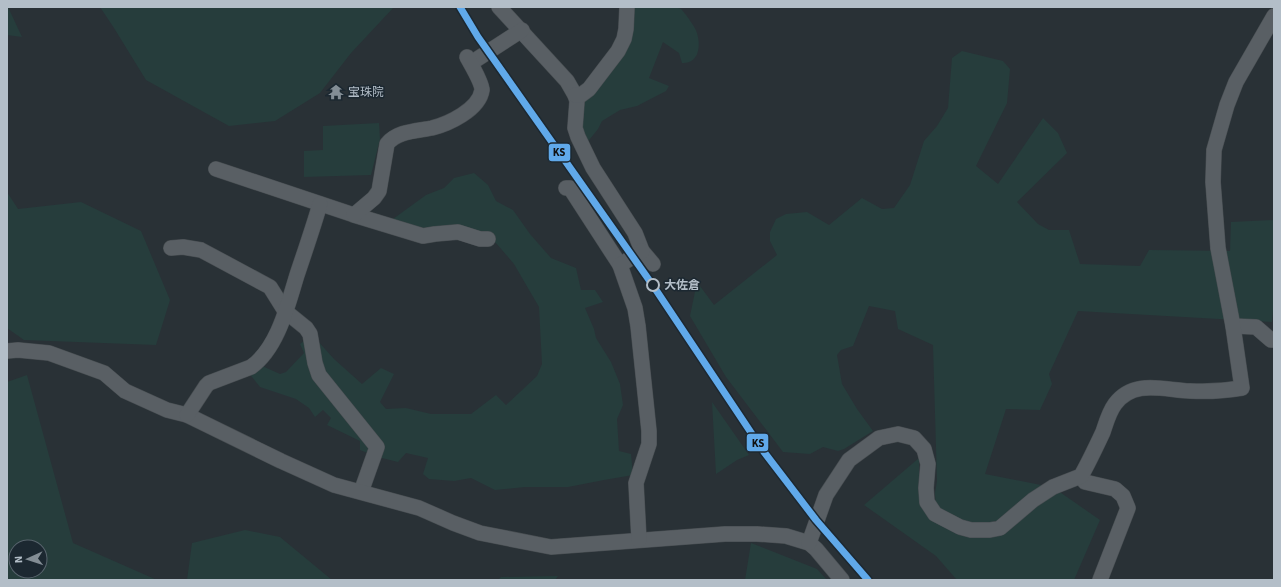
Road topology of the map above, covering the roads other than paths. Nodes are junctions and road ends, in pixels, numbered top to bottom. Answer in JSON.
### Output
{"nodes":[{"id":1,"x":499,"y":7,"type":"edge"},
{"id":2,"x":627,"y":7,"type":"edge"},
{"id":3,"x":1274,"y":16,"type":"edge"},
{"id":4,"x":522,"y":30,"type":"junction"},
{"id":5,"x":575,"y":95,"type":"junction"},
{"id":6,"x":216,"y":169,"type":"dead end"},
{"id":7,"x":566,"y":188,"type":"dead end"},
{"id":8,"x":320,"y":204,"type":"junction"},
{"id":9,"x":354,"y":215,"type":"junction"},
{"id":10,"x":488,"y":239,"type":"dead end"},
{"id":11,"x":170,"y":248,"type":"dead end"},
{"id":12,"x":642,"y":251,"type":"junction"},
{"id":13,"x":654,"y":264,"type":"dead end"},
{"id":14,"x":620,"y":265,"type":"junction"},
{"id":15,"x":285,"y":311,"type":"junction"},
{"id":16,"x":1233,"y":326,"type":"junction"},
{"id":17,"x":1274,"y":340,"type":"edge"},
{"id":18,"x":7,"y":351,"type":"edge"},
{"id":19,"x":187,"y":416,"type":"junction"},
{"id":20,"x":1080,"y":476,"type":"junction"},
{"id":21,"x":361,"y":492,"type":"junction"},
{"id":22,"x":639,"y":540,"type":"junction"},
{"id":23,"x":808,"y":543,"type":"junction"},
{"id":24,"x":842,"y":580,"type":"edge"},
{"id":25,"x":1100,"y":580,"type":"edge"}],
"edges":[{"from":1,"to":4,"type":"street"},
{"from":2,"to":5,"type":"street"},
{"from":3,"to":16,"type":"street"},
{"from":4,"to":5,"type":"street"},
{"from":4,"to":9,"type":"street"},
{"from":5,"to":12,"type":"street"},
{"from":6,"to":8,"type":"street"},
{"from":7,"to":14,"type":"street"},
{"from":8,"to":9,"type":"street"},
{"from":8,"to":15,"type":"street"},
{"from":9,"to":10,"type":"street"},
{"from":11,"to":15,"type":"street"},
{"from":12,"to":13,"type":"street"},
{"from":12,"to":14,"type":"street"},
{"from":14,"to":22,"type":"street"},
{"from":15,"to":19,"type":"street"},
{"from":15,"to":21,"type":"street"},
{"from":16,"to":17,"type":"street"},
{"from":16,"to":20,"type":"street"},
{"from":18,"to":19,"type":"street"},
{"from":19,"to":21,"type":"street"},
{"from":20,"to":23,"type":"street"},
{"from":20,"to":25,"type":"street"},
{"from":21,"to":22,"type":"street"},
{"from":22,"to":23,"type":"street"},
{"from":23,"to":24,"type":"street"}]}
